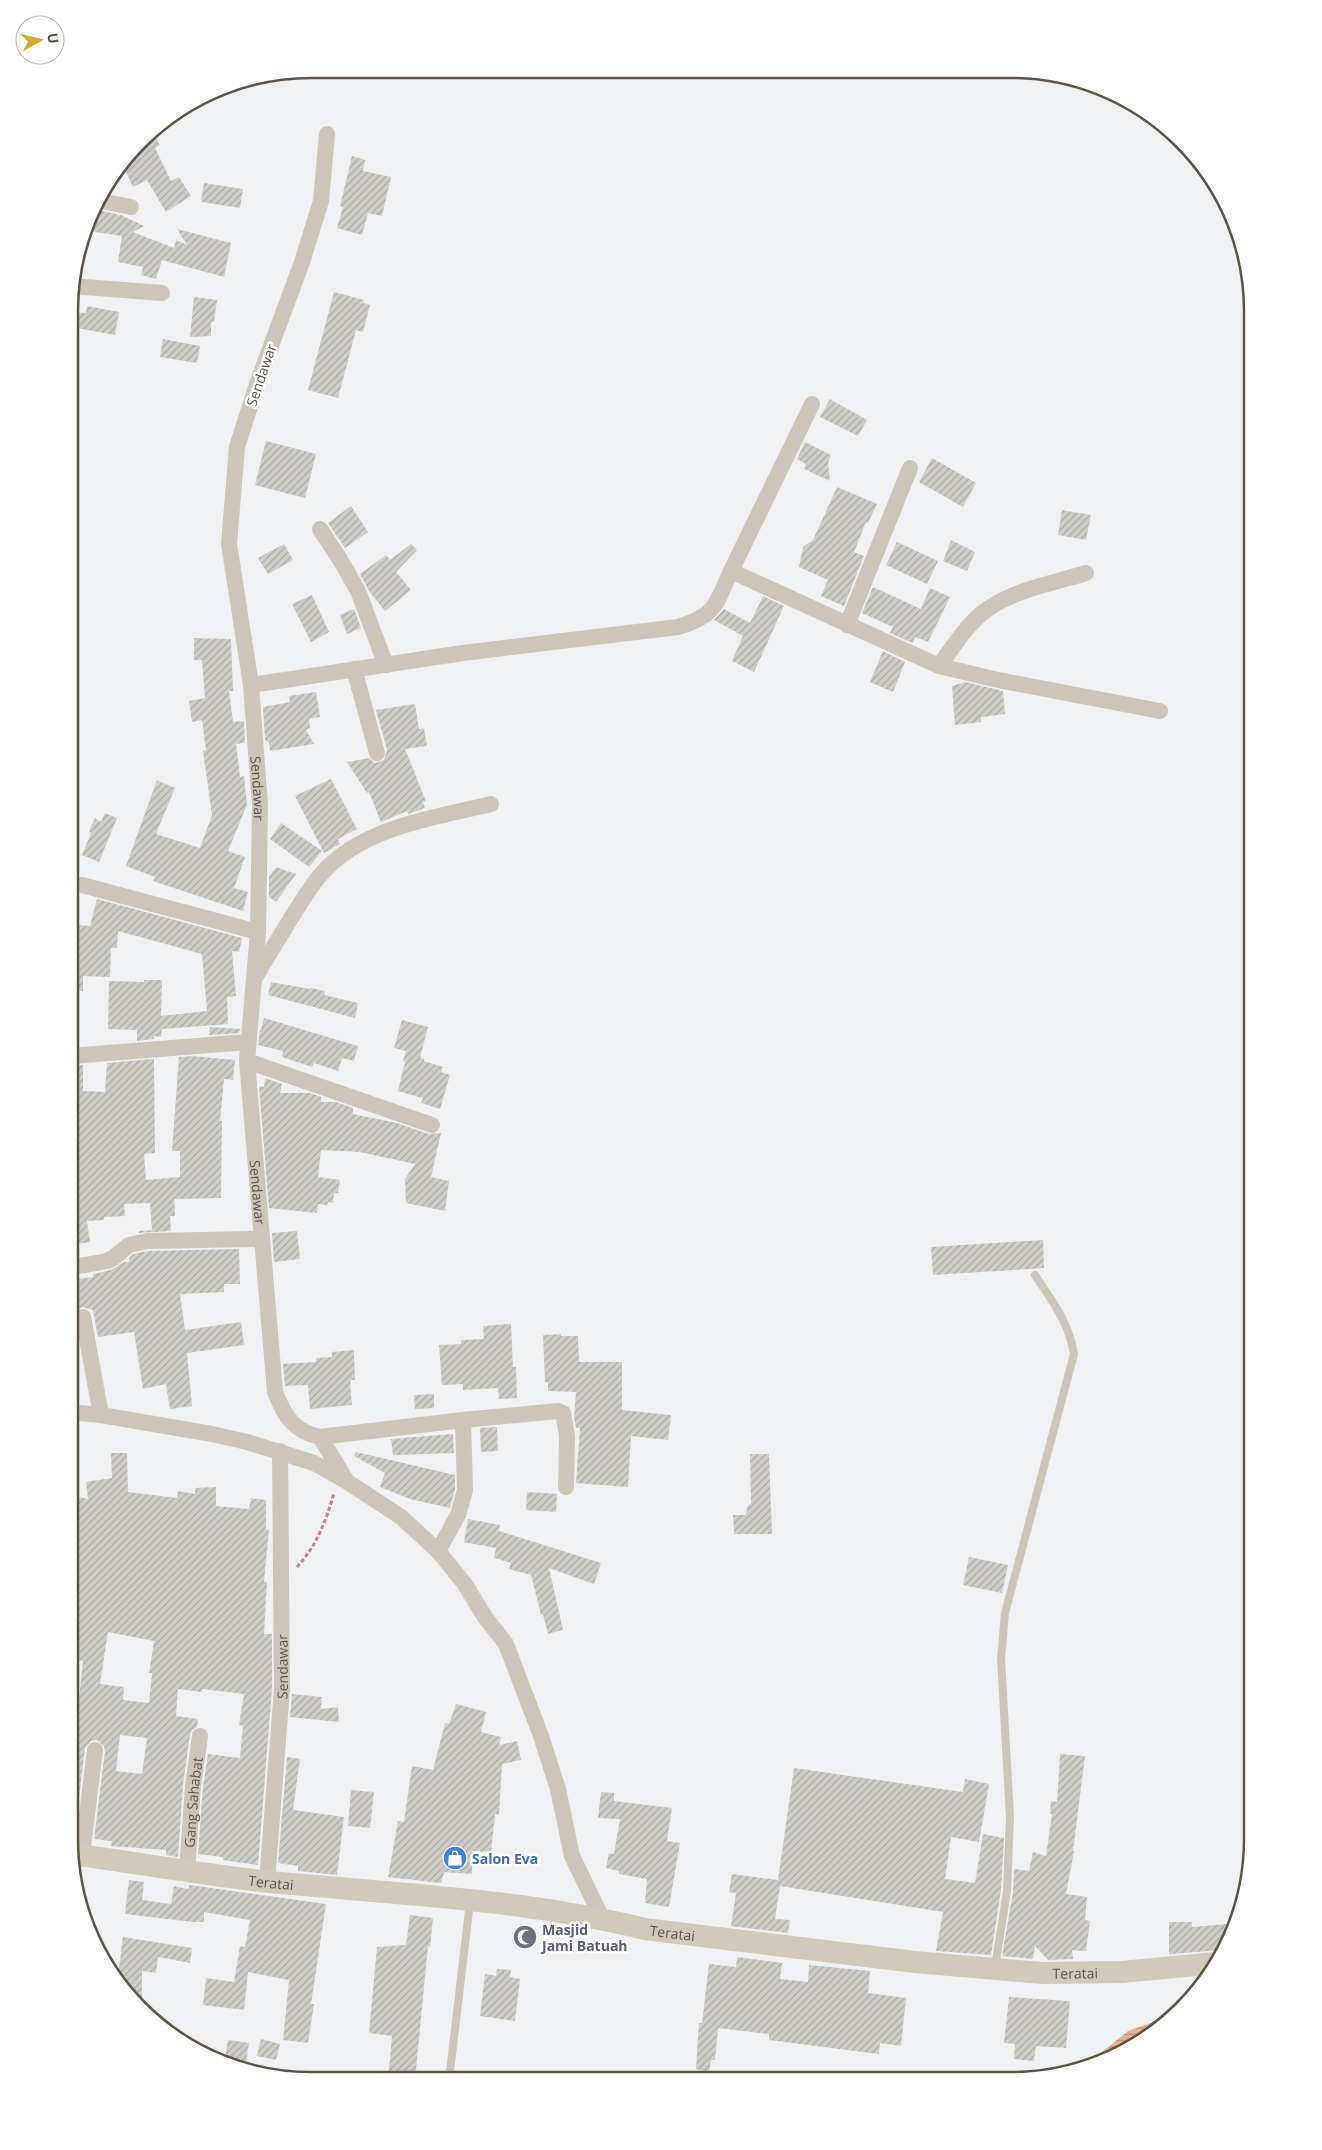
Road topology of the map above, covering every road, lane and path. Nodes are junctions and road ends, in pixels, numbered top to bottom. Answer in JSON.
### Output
{"nodes":[{"id":1,"x":327,"y":134,"type":"dead end"},
{"id":2,"x":105,"y":202,"type":"edge"},
{"id":3,"x":131,"y":207,"type":"dead end"},
{"id":4,"x":79,"y":287,"type":"edge"},
{"id":5,"x":162,"y":293,"type":"dead end"},
{"id":6,"x":812,"y":404,"type":"dead end"},
{"id":7,"x":910,"y":468,"type":"dead end"},
{"id":8,"x":320,"y":529,"type":"dead end"},
{"id":9,"x":732,"y":571,"type":"junction"},
{"id":10,"x":1086,"y":573,"type":"dead end"},
{"id":11,"x":847,"y":625,"type":"junction"},
{"id":12,"x":386,"y":664,"type":"junction"},
{"id":13,"x":939,"y":666,"type":"junction"},
{"id":14,"x":354,"y":669,"type":"junction"},
{"id":15,"x":251,"y":685,"type":"junction"},
{"id":16,"x":1160,"y":711,"type":"dead end"},
{"id":17,"x":377,"y":753,"type":"dead end"},
{"id":18,"x":491,"y":804,"type":"dead end"},
{"id":19,"x":82,"y":884,"type":"dead end"},
{"id":20,"x":258,"y":932,"type":"junction"},
{"id":21,"x":254,"y":978,"type":"junction"},
{"id":22,"x":248,"y":1042,"type":"junction"},
{"id":23,"x":78,"y":1055,"type":"edge"},
{"id":24,"x":247,"y":1061,"type":"junction"},
{"id":25,"x":432,"y":1125,"type":"dead end"},
{"id":26,"x":262,"y":1239,"type":"junction"},
{"id":27,"x":78,"y":1266,"type":"edge"},
{"id":28,"x":1034,"y":1275,"type":"dead end"},
{"id":29,"x":83,"y":1317,"type":"dead end"},
{"id":30,"x":78,"y":1413,"type":"edge"},
{"id":31,"x":101,"y":1415,"type":"junction"},
{"id":32,"x":463,"y":1420,"type":"junction"},
{"id":33,"x":320,"y":1437,"type":"junction"},
{"id":34,"x":280,"y":1451,"type":"junction"},
{"id":35,"x":343,"y":1479,"type":"junction"},
{"id":36,"x":566,"y":1487,"type":"dead end"},
{"id":37,"x":438,"y":1551,"type":"junction"},
{"id":38,"x":280,"y":1582,"type":"junction"},
{"id":39,"x":200,"y":1736,"type":"dead end"},
{"id":40,"x":95,"y":1750,"type":"dead end"},
{"id":41,"x":78,"y":1849,"type":"edge"},
{"id":42,"x":78,"y":1855,"type":"edge"},
{"id":43,"x":187,"y":1870,"type":"junction"},
{"id":44,"x":267,"y":1881,"type":"junction"},
{"id":45,"x":470,"y":1900,"type":"junction"},
{"id":46,"x":602,"y":1918,"type":"junction"},
{"id":47,"x":1208,"y":1964,"type":"edge"},
{"id":48,"x":995,"y":1969,"type":"junction"},
{"id":49,"x":451,"y":2072,"type":"edge"}],
"edges":[{"from":1,"to":15,"type":"street","name":"Sendawar"},
{"from":2,"to":3,"type":"street"},
{"from":4,"to":5,"type":"street"},
{"from":6,"to":9,"type":"street"},
{"from":7,"to":11,"type":"street"},
{"from":8,"to":12,"type":"street"},
{"from":9,"to":11,"type":"street"},
{"from":9,"to":12,"type":"street"},
{"from":10,"to":13,"type":"street"},
{"from":11,"to":13,"type":"street"},
{"from":12,"to":14,"type":"street"},
{"from":13,"to":16,"type":"street"},
{"from":14,"to":15,"type":"street"},
{"from":14,"to":17,"type":"street"},
{"from":15,"to":20,"type":"street","name":"Sendawar"},
{"from":18,"to":21,"type":"street"},
{"from":19,"to":20,"type":"street"},
{"from":20,"to":21,"type":"street","name":"Sendawar"},
{"from":21,"to":22,"type":"street","name":"Sendawar"},
{"from":22,"to":23,"type":"street"},
{"from":22,"to":24,"type":"street","name":"Sendawar"},
{"from":24,"to":25,"type":"street"},
{"from":24,"to":26,"type":"street","name":"Sendawar"},
{"from":26,"to":27,"type":"street"},
{"from":26,"to":33,"type":"street","name":"Sendawar"},
{"from":28,"to":48,"type":"lane"},
{"from":29,"to":31,"type":"street"},
{"from":30,"to":31,"type":"street"},
{"from":31,"to":34,"type":"street"},
{"from":32,"to":33,"type":"street"},
{"from":32,"to":36,"type":"street"},
{"from":32,"to":37,"type":"street"},
{"from":33,"to":35,"type":"street"},
{"from":34,"to":35,"type":"street"},
{"from":34,"to":38,"type":"street","name":"Sendawar"},
{"from":35,"to":37,"type":"street"},
{"from":35,"to":38,"type":"path"},
{"from":37,"to":46,"type":"street"},
{"from":38,"to":44,"type":"street","name":"Sendawar"},
{"from":39,"to":43,"type":"street","name":"Gang Sahabat"},
{"from":40,"to":41,"type":"street"},
{"from":42,"to":43,"type":"main road","name":"Teratai"},
{"from":43,"to":44,"type":"main road","name":"Teratai"},
{"from":44,"to":45,"type":"main road","name":"Teratai"},
{"from":45,"to":46,"type":"main road","name":"Teratai"},
{"from":45,"to":49,"type":"lane"},
{"from":46,"to":48,"type":"main road","name":"Teratai"},
{"from":47,"to":48,"type":"main road","name":"Teratai"}]}
